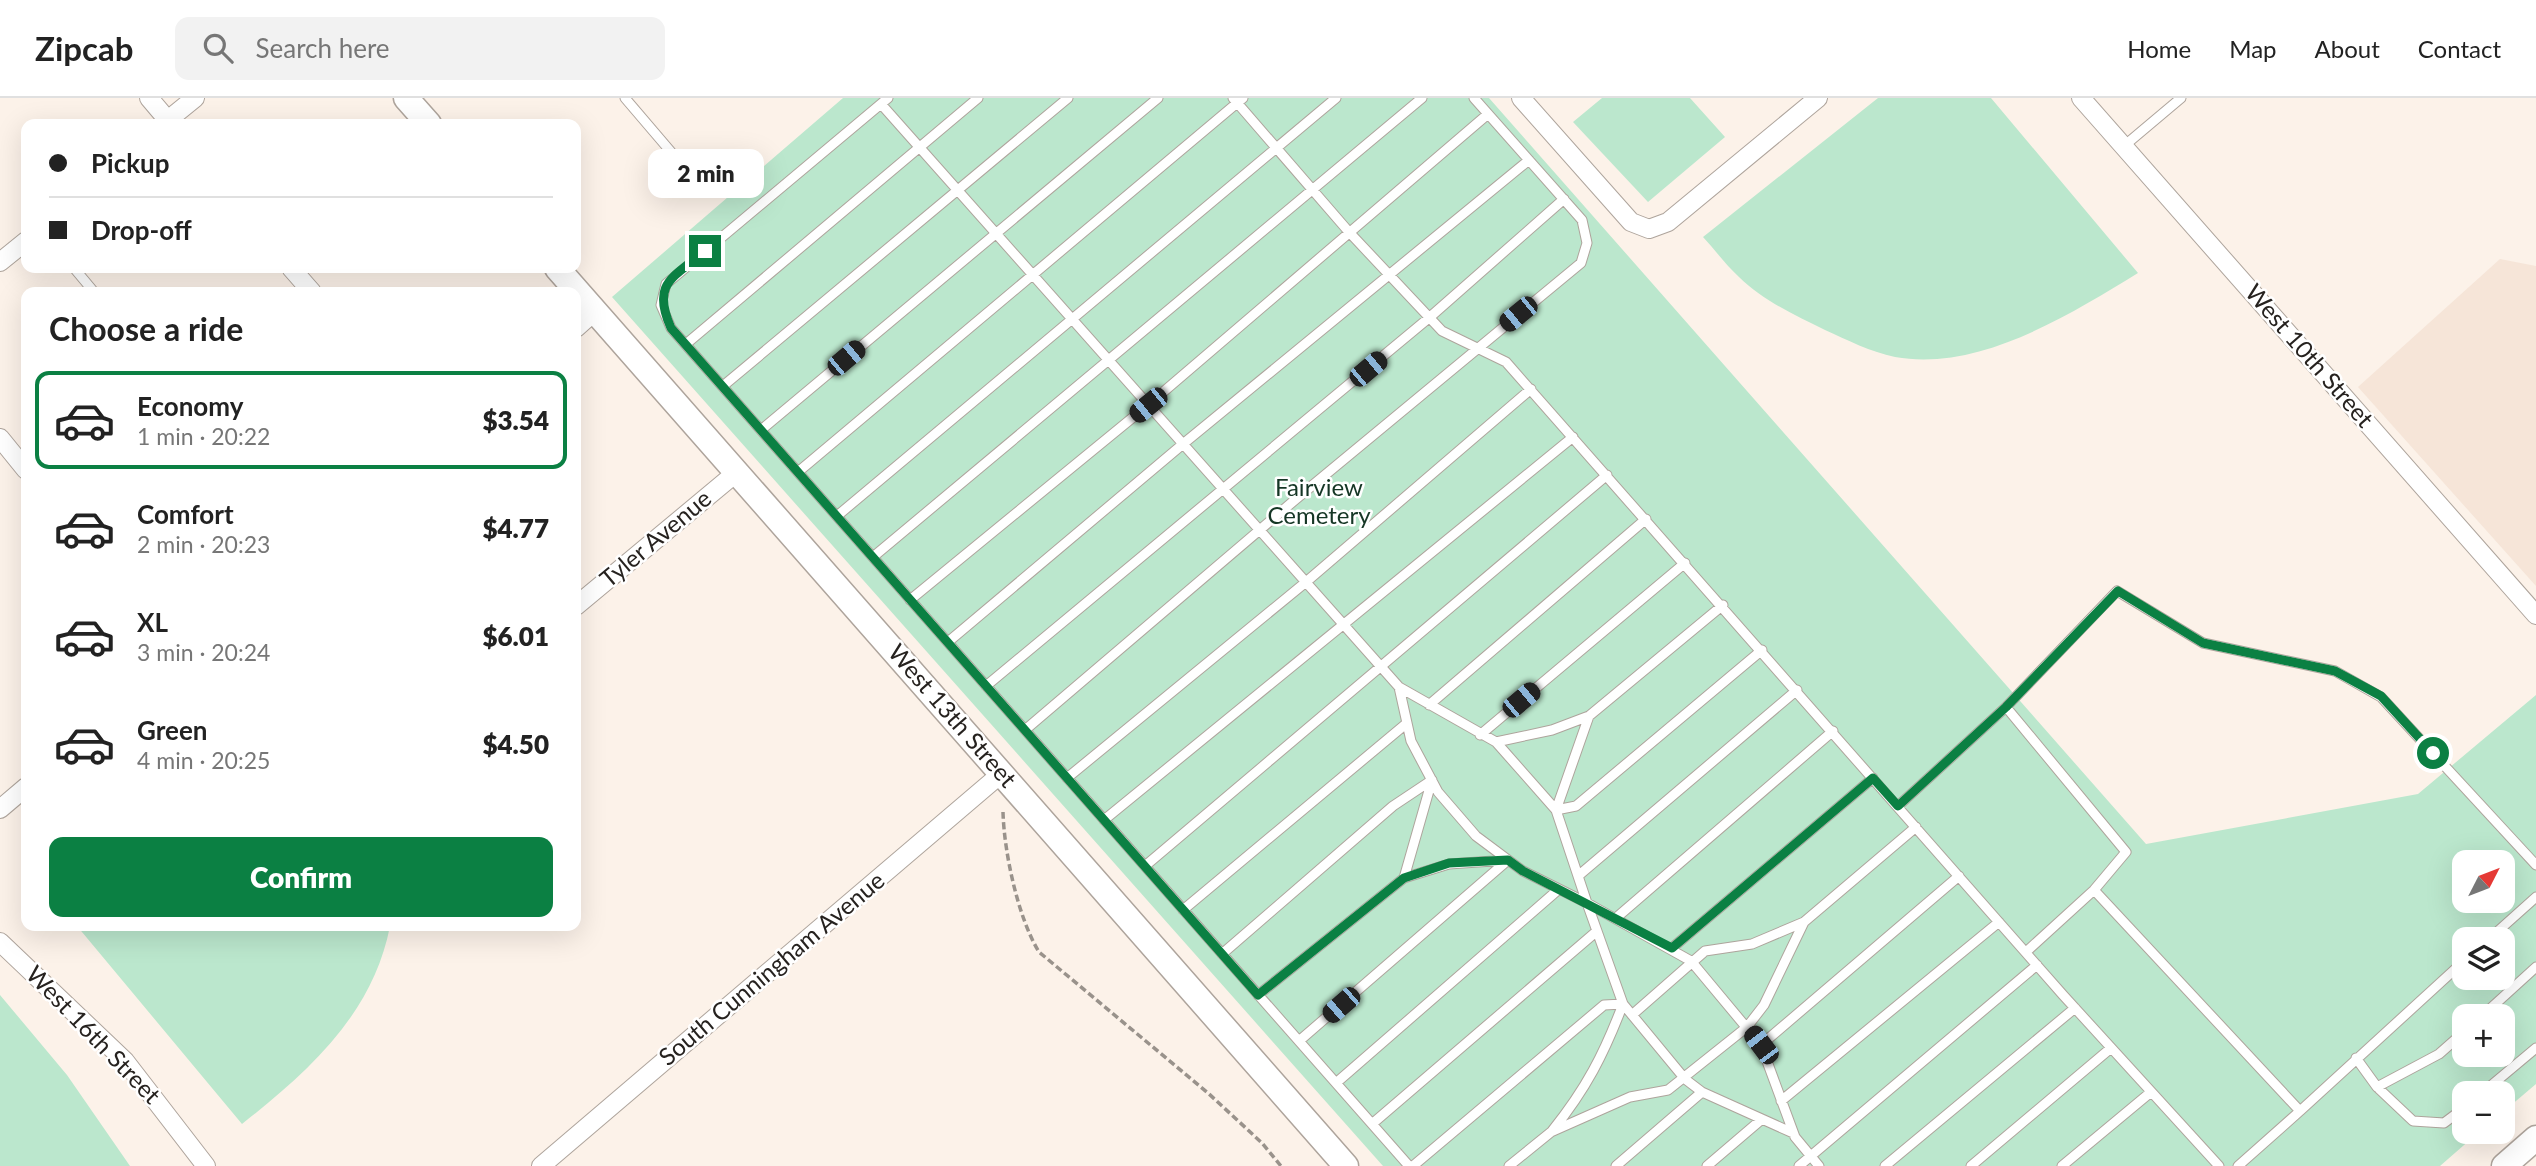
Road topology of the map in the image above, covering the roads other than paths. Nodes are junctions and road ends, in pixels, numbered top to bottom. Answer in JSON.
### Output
{"nodes":[{"id":1,"x":149,"y":98,"type":"edge"},
{"id":2,"x":195,"y":98,"type":"edge"},
{"id":3,"x":405,"y":98,"type":"edge"},
{"id":4,"x":625,"y":98,"type":"edge"},
{"id":5,"x":978,"y":98,"type":"edge"},
{"id":6,"x":1068,"y":98,"type":"edge"},
{"id":7,"x":1158,"y":98,"type":"edge"},
{"id":8,"x":1336,"y":98,"type":"edge"},
{"id":9,"x":1422,"y":98,"type":"edge"},
{"id":10,"x":1474,"y":98,"type":"edge"},
{"id":11,"x":1521,"y":98,"type":"edge"},
{"id":12,"x":1818,"y":98,"type":"edge"},
{"id":13,"x":2081,"y":98,"type":"edge"},
{"id":14,"x":2181,"y":98,"type":"edge"},
{"id":15,"x":1238,"y":100,"type":"edge"},
{"id":16,"x":884,"y":101,"type":"edge"},
{"id":17,"x":1488,"y":114,"type":"junction"},
{"id":18,"x":164,"y":119,"type":"edge"},
{"id":19,"x":171,"y":119,"type":"edge"},
{"id":20,"x":424,"y":119,"type":"edge"},
{"id":21,"x":2124,"y":146,"type":"junction"},
{"id":22,"x":920,"y":147,"type":"junction"},
{"id":23,"x":1277,"y":148,"type":"junction"},
{"id":24,"x":1529,"y":160,"type":"junction"},
{"id":25,"x":695,"y":180,"type":"dead end"},
{"id":26,"x":1313,"y":188,"type":"junction"},
{"id":27,"x":957,"y":190,"type":"junction"},
{"id":28,"x":1564,"y":199,"type":"junction"},
{"id":29,"x":1349,"y":232,"type":"junction"},
{"id":30,"x":995,"y":233,"type":"junction"},
{"id":31,"x":21,"y":245,"type":"edge"},
{"id":32,"x":0,"y":262,"type":"edge"},
{"id":33,"x":78,"y":273,"type":"edge"},
{"id":34,"x":295,"y":273,"type":"edge"},
{"id":35,"x":561,"y":273,"type":"edge"},
{"id":36,"x":1033,"y":275,"type":"junction"},
{"id":37,"x":1389,"y":275,"type":"junction"},
{"id":38,"x":90,"y":287,"type":"edge"},
{"id":39,"x":308,"y":287,"type":"edge"},
{"id":40,"x":574,"y":287,"type":"edge"},
{"id":41,"x":581,"y":295,"type":"edge"},
{"id":42,"x":595,"y":311,"type":"junction"},
{"id":43,"x":1430,"y":317,"type":"junction"},
{"id":44,"x":1073,"y":320,"type":"junction"},
{"id":45,"x":581,"y":324,"type":"edge"},
{"id":46,"x":686,"y":344,"type":"junction"},
{"id":47,"x":1476,"y":349,"type":"junction"},
{"id":48,"x":1110,"y":362,"type":"junction"},
{"id":49,"x":723,"y":386,"type":"junction"},
{"id":50,"x":1531,"y":389,"type":"junction"},
{"id":51,"x":1148,"y":405,"type":"junction"},
{"id":52,"x":761,"y":430,"type":"junction"},
{"id":53,"x":1573,"y":437,"type":"junction"},
{"id":54,"x":0,"y":438,"type":"edge"},
{"id":55,"x":1183,"y":444,"type":"junction"},
{"id":56,"x":21,"y":464,"type":"edge"},
{"id":57,"x":737,"y":472,"type":"junction"},
{"id":58,"x":798,"y":472,"type":"junction"},
{"id":59,"x":1607,"y":475,"type":"junction"},
{"id":60,"x":1223,"y":489,"type":"junction"},
{"id":61,"x":837,"y":516,"type":"junction"},
{"id":62,"x":1646,"y":519,"type":"junction"},
{"id":63,"x":1260,"y":530,"type":"junction"},
{"id":64,"x":873,"y":557,"type":"junction"},
{"id":65,"x":1685,"y":562,"type":"junction"},
{"id":66,"x":1306,"y":582,"type":"junction"},
{"id":67,"x":911,"y":600,"type":"junction"},
{"id":68,"x":581,"y":602,"type":"edge"},
{"id":69,"x":1723,"y":605,"type":"junction"},
{"id":70,"x":2536,"y":615,"type":"edge"},
{"id":71,"x":1345,"y":626,"type":"junction"},
{"id":72,"x":948,"y":642,"type":"junction"},
{"id":73,"x":1762,"y":650,"type":"junction"},
{"id":74,"x":1382,"y":668,"type":"junction"},
{"id":75,"x":986,"y":686,"type":"junction"},
{"id":76,"x":1399,"y":687,"type":"junction"},
{"id":77,"x":1797,"y":690,"type":"junction"},
{"id":78,"x":1429,"y":705,"type":"junction"},
{"id":79,"x":2006,"y":707,"type":"junction"},
{"id":80,"x":1588,"y":716,"type":"junction"},
{"id":81,"x":1407,"y":723,"type":"junction"},
{"id":82,"x":1025,"y":730,"type":"junction"},
{"id":83,"x":1833,"y":731,"type":"junction"},
{"id":84,"x":1480,"y":735,"type":"junction"},
{"id":85,"x":1496,"y":742,"type":"junction"},
{"id":86,"x":998,"y":776,"type":"junction"},
{"id":87,"x":1067,"y":778,"type":"junction"},
{"id":88,"x":1873,"y":778,"type":"junction"},
{"id":89,"x":1432,"y":780,"type":"junction"},
{"id":90,"x":21,"y":791,"type":"edge"},
{"id":91,"x":1898,"y":806,"type":"junction"},
{"id":92,"x":0,"y":809,"type":"edge"},
{"id":93,"x":1556,"y":810,"type":"junction"},
{"id":94,"x":1104,"y":820,"type":"junction"},
{"id":95,"x":1916,"y":827,"type":"junction"},
{"id":96,"x":1508,"y":860,"type":"junction"},
{"id":97,"x":2536,"y":865,"type":"edge"},
{"id":98,"x":1145,"y":866,"type":"junction"},
{"id":99,"x":1578,"y":876,"type":"junction"},
{"id":100,"x":1959,"y":876,"type":"junction"},
{"id":101,"x":1404,"y":878,"type":"junction"},
{"id":102,"x":1559,"y":889,"type":"junction"},
{"id":103,"x":2094,"y":890,"type":"junction"},
{"id":104,"x":2536,"y":897,"type":"edge"},
{"id":105,"x":1587,"y":902,"type":"junction"},
{"id":106,"x":1183,"y":910,"type":"junction"},
{"id":107,"x":1616,"y":918,"type":"junction"},
{"id":108,"x":1804,"y":922,"type":"junction"},
{"id":109,"x":1999,"y":922,"type":"junction"},
{"id":110,"x":2503,"y":927,"type":"edge"},
{"id":111,"x":1597,"y":930,"type":"junction"},
{"id":112,"x":0,"y":942,"type":"edge"},
{"id":113,"x":1672,"y":948,"type":"junction"},
{"id":114,"x":2026,"y":952,"type":"junction"},
{"id":115,"x":1222,"y":954,"type":"junction"},
{"id":116,"x":1691,"y":961,"type":"junction"},
{"id":117,"x":2037,"y":965,"type":"junction"},
{"id":118,"x":2536,"y":967,"type":"edge"},
{"id":119,"x":2452,"y":972,"type":"edge"},
{"id":120,"x":1258,"y":995,"type":"junction"},
{"id":121,"x":1623,"y":1004,"type":"junction"},
{"id":122,"x":2495,"y":1004,"type":"edge"},
{"id":123,"x":2075,"y":1008,"type":"junction"},
{"id":124,"x":1632,"y":1014,"type":"junction"},
{"id":125,"x":1747,"y":1027,"type":"junction"},
{"id":126,"x":1299,"y":1041,"type":"junction"},
{"id":127,"x":2452,"y":1043,"type":"edge"},
{"id":128,"x":1761,"y":1045,"type":"junction"},
{"id":129,"x":2111,"y":1048,"type":"junction"},
{"id":130,"x":2536,"y":1048,"type":"edge"},
{"id":131,"x":2356,"y":1058,"type":"junction"},
{"id":132,"x":1685,"y":1079,"type":"junction"},
{"id":133,"x":2497,"y":1081,"type":"edge"},
{"id":134,"x":1336,"y":1083,"type":"junction"},
{"id":135,"x":2377,"y":1087,"type":"junction"},
{"id":136,"x":1702,"y":1092,"type":"junction"},
{"id":137,"x":2151,"y":1092,"type":"junction"},
{"id":138,"x":1782,"y":1101,"type":"junction"},
{"id":139,"x":2300,"y":1111,"type":"junction"},
{"id":140,"x":2452,"y":1118,"type":"edge"},
{"id":141,"x":1762,"y":1119,"type":"junction"},
{"id":142,"x":1372,"y":1124,"type":"junction"},
{"id":143,"x":1551,"y":1132,"type":"junction"},
{"id":144,"x":1793,"y":1133,"type":"junction"},
{"id":145,"x":2536,"y":1138,"type":"edge"},
{"id":146,"x":1811,"y":1156,"type":"junction"},
{"id":147,"x":206,"y":1166,"type":"edge"},
{"id":148,"x":541,"y":1166,"type":"edge"},
{"id":149,"x":1346,"y":1166,"type":"edge"},
{"id":150,"x":1411,"y":1166,"type":"edge"},
{"id":151,"x":1509,"y":1166,"type":"edge"},
{"id":152,"x":1616,"y":1166,"type":"edge"},
{"id":153,"x":1707,"y":1166,"type":"edge"},
{"id":154,"x":1799,"y":1166,"type":"edge"},
{"id":155,"x":1819,"y":1166,"type":"edge"},
{"id":156,"x":1885,"y":1166,"type":"edge"},
{"id":157,"x":1971,"y":1166,"type":"edge"},
{"id":158,"x":2062,"y":1166,"type":"edge"},
{"id":159,"x":2219,"y":1166,"type":"edge"},
{"id":160,"x":2238,"y":1166,"type":"edge"},
{"id":161,"x":2504,"y":1166,"type":"edge"}],
"edges":[{"from":1,"to":18,"type":"street"},
{"from":2,"to":19,"type":"street"},
{"from":3,"to":20,"type":"street"},
{"from":4,"to":25,"type":"lane"},
{"from":5,"to":22,"type":"lane"},
{"from":6,"to":27,"type":"lane"},
{"from":7,"to":30,"type":"lane"},
{"from":8,"to":23,"type":"lane"},
{"from":9,"to":26,"type":"lane"},
{"from":10,"to":17,"type":"lane"},
{"from":11,"to":12,"type":"street"},
{"from":13,"to":21,"type":"street","name":"West 10th Street"},
{"from":14,"to":21,"type":"lane"},
{"from":15,"to":23,"type":"lane"},
{"from":15,"to":36,"type":"lane"},
{"from":16,"to":22,"type":"lane"},
{"from":16,"to":46,"type":"lane"},
{"from":17,"to":24,"type":"lane"},
{"from":17,"to":29,"type":"lane"},
{"from":21,"to":70,"type":"street","name":"West 10th Street"},
{"from":22,"to":27,"type":"lane"},
{"from":22,"to":46,"type":"lane"},
{"from":23,"to":26,"type":"lane"},
{"from":23,"to":44,"type":"lane"},
{"from":24,"to":28,"type":"lane"},
{"from":24,"to":37,"type":"lane"},
{"from":26,"to":29,"type":"lane"},
{"from":26,"to":48,"type":"lane"},
{"from":27,"to":30,"type":"lane"},
{"from":27,"to":49,"type":"lane"},
{"from":28,"to":43,"type":"lane"},
{"from":28,"to":47,"type":"lane"},
{"from":29,"to":37,"type":"lane"},
{"from":29,"to":51,"type":"lane"},
{"from":30,"to":36,"type":"lane"},
{"from":30,"to":52,"type":"lane"},
{"from":31,"to":32,"type":"street"},
{"from":33,"to":38,"type":"lane"},
{"from":34,"to":39,"type":"street"},
{"from":35,"to":40,"type":"street","name":"West 13th Street"},
{"from":36,"to":44,"type":"lane"},
{"from":36,"to":58,"type":"lane"},
{"from":37,"to":43,"type":"lane"},
{"from":37,"to":55,"type":"lane"},
{"from":41,"to":42,"type":"street","name":"West 13th Street"},
{"from":42,"to":45,"type":"street"},
{"from":42,"to":57,"type":"street","name":"West 13th Street"},
{"from":43,"to":47,"type":"lane"},
{"from":43,"to":60,"type":"lane"},
{"from":44,"to":48,"type":"lane"},
{"from":44,"to":61,"type":"lane"},
{"from":46,"to":49,"type":"lane"},
{"from":47,"to":50,"type":"lane"},
{"from":47,"to":63,"type":"lane"},
{"from":48,"to":51,"type":"lane"},
{"from":48,"to":64,"type":"lane"},
{"from":49,"to":52,"type":"lane"},
{"from":50,"to":53,"type":"lane"},
{"from":50,"to":66,"type":"lane"},
{"from":51,"to":55,"type":"lane"},
{"from":51,"to":67,"type":"lane"},
{"from":52,"to":58,"type":"lane"},
{"from":53,"to":59,"type":"lane"},
{"from":53,"to":71,"type":"lane"},
{"from":54,"to":56,"type":"street"},
{"from":55,"to":60,"type":"lane"},
{"from":55,"to":72,"type":"lane"},
{"from":57,"to":68,"type":"street","name":"Tyler Avenue"},
{"from":57,"to":86,"type":"street","name":"West 13th Street"},
{"from":58,"to":61,"type":"lane"},
{"from":59,"to":62,"type":"lane"},
{"from":59,"to":74,"type":"lane"},
{"from":60,"to":63,"type":"lane"},
{"from":60,"to":75,"type":"lane"},
{"from":61,"to":64,"type":"lane"},
{"from":62,"to":65,"type":"lane"},
{"from":62,"to":78,"type":"lane"},
{"from":63,"to":66,"type":"lane"},
{"from":63,"to":82,"type":"lane"},
{"from":64,"to":67,"type":"lane"},
{"from":65,"to":69,"type":"lane"},
{"from":65,"to":84,"type":"lane"},
{"from":66,"to":71,"type":"lane"},
{"from":66,"to":87,"type":"lane"},
{"from":67,"to":72,"type":"lane"},
{"from":69,"to":73,"type":"lane"},
{"from":69,"to":80,"type":"lane"},
{"from":71,"to":74,"type":"lane"},
{"from":71,"to":94,"type":"lane"},
{"from":72,"to":75,"type":"lane"},
{"from":73,"to":77,"type":"lane"},
{"from":73,"to":93,"type":"lane"},
{"from":74,"to":76,"type":"lane"},
{"from":74,"to":98,"type":"lane"},
{"from":75,"to":82,"type":"lane"},
{"from":76,"to":78,"type":"lane"},
{"from":76,"to":81,"type":"lane"},
{"from":77,"to":83,"type":"lane"},
{"from":77,"to":99,"type":"lane"},
{"from":78,"to":84,"type":"lane"},
{"from":79,"to":91,"type":"lane"},
{"from":79,"to":97,"type":"lane"},
{"from":79,"to":103,"type":"lane"},
{"from":80,"to":85,"type":"lane"},
{"from":80,"to":93,"type":"lane"},
{"from":81,"to":89,"type":"lane"},
{"from":81,"to":106,"type":"lane"},
{"from":82,"to":87,"type":"lane"},
{"from":83,"to":88,"type":"lane"},
{"from":83,"to":107,"type":"lane"},
{"from":84,"to":85,"type":"lane"},
{"from":85,"to":93,"type":"lane"},
{"from":86,"to":148,"type":"street","name":"South Cunningham Avenue"},
{"from":86,"to":149,"type":"street","name":"West 13th Street"},
{"from":87,"to":94,"type":"lane"},
{"from":88,"to":91,"type":"lane"},
{"from":88,"to":113,"type":"lane"},
{"from":89,"to":96,"type":"lane"},
{"from":89,"to":101,"type":"lane"},
{"from":89,"to":115,"type":"lane"},
{"from":90,"to":92,"type":"street"},
{"from":91,"to":95,"type":"lane"},
{"from":93,"to":99,"type":"lane"},
{"from":94,"to":98,"type":"lane"},
{"from":95,"to":100,"type":"lane"},
{"from":95,"to":108,"type":"lane"},
{"from":96,"to":101,"type":"lane"},
{"from":96,"to":102,"type":"lane"},
{"from":96,"to":126,"type":"lane"},
{"from":98,"to":106,"type":"lane"},
{"from":99,"to":105,"type":"lane"},
{"from":100,"to":109,"type":"lane"},
{"from":100,"to":128,"type":"lane"},
{"from":101,"to":120,"type":"lane"},
{"from":102,"to":105,"type":"lane"},
{"from":102,"to":134,"type":"lane"},
{"from":103,"to":114,"type":"lane"},
{"from":103,"to":139,"type":"lane"},
{"from":104,"to":110,"type":"lane"},
{"from":105,"to":107,"type":"lane"},
{"from":105,"to":111,"type":"lane"},
{"from":106,"to":115,"type":"lane"},
{"from":107,"to":113,"type":"lane"},
{"from":108,"to":116,"type":"lane"},
{"from":108,"to":125,"type":"lane"},
{"from":109,"to":114,"type":"lane"},
{"from":109,"to":138,"type":"lane"},
{"from":111,"to":121,"type":"lane"},
{"from":111,"to":142,"type":"lane"},
{"from":112,"to":147,"type":"street","name":"West 16th Street"},
{"from":113,"to":116,"type":"lane"},
{"from":114,"to":117,"type":"lane"},
{"from":115,"to":120,"type":"lane"},
{"from":116,"to":124,"type":"lane"},
{"from":116,"to":125,"type":"lane"},
{"from":117,"to":123,"type":"lane"},
{"from":117,"to":146,"type":"lane"},
{"from":118,"to":122,"type":"lane"},
{"from":119,"to":131,"type":"lane"},
{"from":120,"to":126,"type":"lane"},
{"from":121,"to":124,"type":"lane"},
{"from":121,"to":143,"type":"lane"},
{"from":121,"to":150,"type":"lane"},
{"from":123,"to":129,"type":"lane"},
{"from":123,"to":156,"type":"lane"},
{"from":124,"to":132,"type":"lane"},
{"from":125,"to":128,"type":"lane"},
{"from":125,"to":132,"type":"lane"},
{"from":126,"to":134,"type":"lane"},
{"from":127,"to":135,"type":"lane"},
{"from":128,"to":138,"type":"lane"},
{"from":129,"to":137,"type":"lane"},
{"from":129,"to":157,"type":"lane"},
{"from":130,"to":133,"type":"lane"},
{"from":131,"to":135,"type":"lane"},
{"from":131,"to":139,"type":"lane"},
{"from":132,"to":136,"type":"lane"},
{"from":132,"to":143,"type":"lane"},
{"from":134,"to":142,"type":"lane"},
{"from":135,"to":140,"type":"lane"},
{"from":136,"to":141,"type":"lane"},
{"from":136,"to":152,"type":"lane"},
{"from":137,"to":158,"type":"lane"},
{"from":137,"to":159,"type":"lane"},
{"from":138,"to":144,"type":"lane"},
{"from":139,"to":160,"type":"lane"},
{"from":141,"to":144,"type":"lane"},
{"from":141,"to":153,"type":"lane"},
{"from":142,"to":150,"type":"lane"},
{"from":143,"to":151,"type":"lane"},
{"from":144,"to":146,"type":"lane"},
{"from":145,"to":161,"type":"street"},
{"from":146,"to":154,"type":"lane"},
{"from":146,"to":155,"type":"lane"}]}
